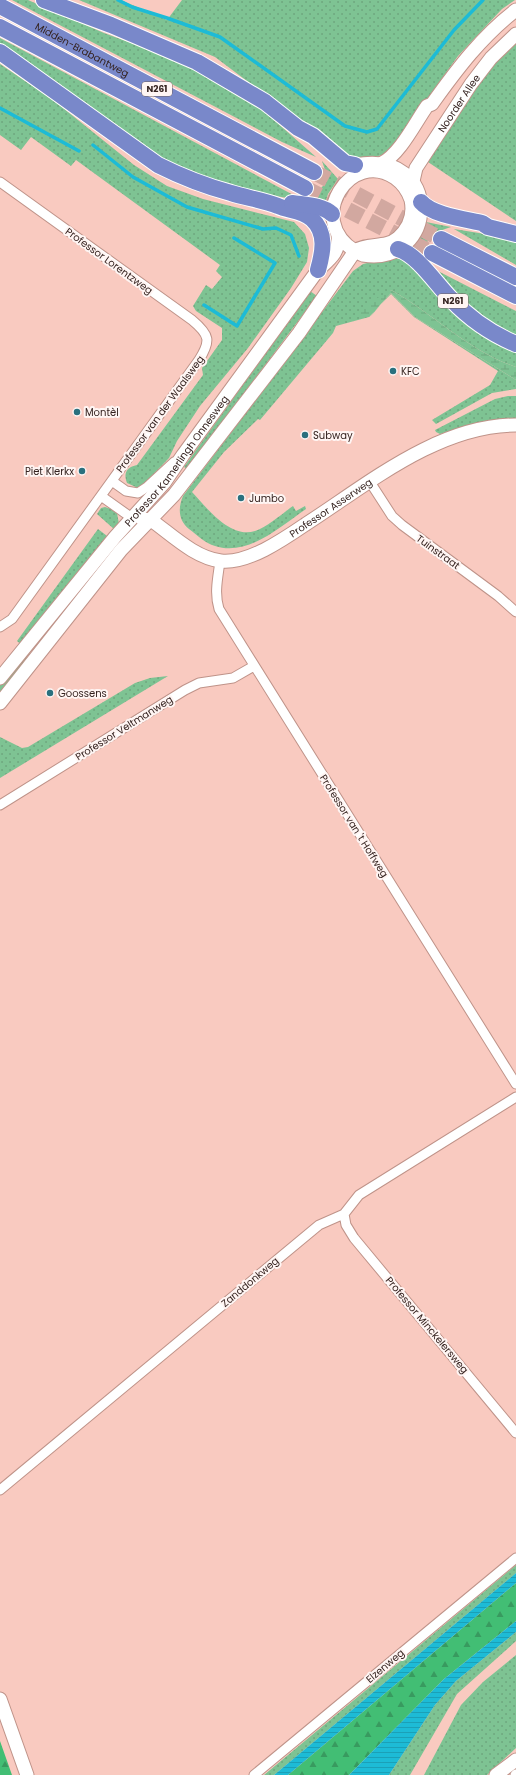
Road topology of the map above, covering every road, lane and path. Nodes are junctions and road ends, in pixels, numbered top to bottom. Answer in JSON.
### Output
{"nodes":[{"id":1,"x":44,"y":0,"type":"edge"},
{"id":2,"x":0,"y":6,"type":"edge"},
{"id":3,"x":516,"y":10,"type":"edge"},
{"id":4,"x":0,"y":27,"type":"edge"},
{"id":5,"x":516,"y":34,"type":"edge"},
{"id":6,"x":0,"y":52,"type":"edge"},
{"id":7,"x":386,"y":167,"type":"junction"},
{"id":8,"x":356,"y":170,"type":"junction"},
{"id":9,"x":314,"y":172,"type":"tunnel mouth"},
{"id":10,"x":413,"y":181,"type":"junction"},
{"id":11,"x":0,"y":182,"type":"edge"},
{"id":12,"x":305,"y":188,"type":"tunnel mouth"},
{"id":13,"x":271,"y":202,"type":"junction"},
{"id":14,"x":418,"y":208,"type":"junction"},
{"id":15,"x":332,"y":214,"type":"junction"},
{"id":16,"x":516,"y":234,"type":"edge"},
{"id":17,"x":338,"y":235,"type":"junction"},
{"id":18,"x":441,"y":239,"type":"tunnel mouth"},
{"id":19,"x":398,"y":249,"type":"junction"},
{"id":20,"x":361,"y":253,"type":"junction"},
{"id":21,"x":432,"y":253,"type":"tunnel mouth"},
{"id":22,"x":318,"y":270,"type":"junction"},
{"id":23,"x":516,"y":277,"type":"edge"},
{"id":24,"x":516,"y":296,"type":"edge"},
{"id":25,"x":516,"y":344,"type":"edge"},
{"id":26,"x":207,"y":347,"type":"joint"},
{"id":27,"x":516,"y":425,"type":"edge"},
{"id":28,"x":183,"y":455,"type":"junction"},
{"id":29,"x":112,"y":481,"type":"junction"},
{"id":30,"x":370,"y":482,"type":"junction"},
{"id":31,"x":101,"y":496,"type":"junction"},
{"id":32,"x":146,"y":503,"type":"junction"},
{"id":33,"x":132,"y":518,"type":"junction"},
{"id":34,"x":151,"y":520,"type":"junction"},
{"id":35,"x":220,"y":561,"type":"junction"},
{"id":36,"x":516,"y":612,"type":"edge"},
{"id":37,"x":0,"y":627,"type":"edge"},
{"id":38,"x":254,"y":666,"type":"junction"},
{"id":39,"x":0,"y":678,"type":"edge"},
{"id":40,"x":0,"y":703,"type":"edge"},
{"id":41,"x":0,"y":805,"type":"edge"},
{"id":42,"x":516,"y":1084,"type":"edge"},
{"id":43,"x":516,"y":1097,"type":"edge"},
{"id":44,"x":344,"y":1214,"type":"junction"},
{"id":45,"x":516,"y":1433,"type":"edge"},
{"id":46,"x":0,"y":1490,"type":"edge"},
{"id":47,"x":516,"y":1558,"type":"edge"},
{"id":48,"x":0,"y":1699,"type":"edge"},
{"id":49,"x":516,"y":1755,"type":"edge"},
{"id":50,"x":513,"y":1769,"type":"edge"},
{"id":51,"x":26,"y":1775,"type":"edge"},
{"id":52,"x":254,"y":1775,"type":"edge"},
{"id":53,"x":496,"y":1775,"type":"edge"}],
"edges":[{"from":1,"to":8,"type":"highway"},
{"from":2,"to":9,"type":"highway","name":"Midden-Brabantweg","number":"N261"},
{"from":3,"to":7,"type":"main road","name":"Noorder Allee"},
{"from":4,"to":12,"type":"highway","name":"Midden-Brabantweg","number":"N261"},
{"from":5,"to":10,"type":"main road","name":"Noorder Allee"},
{"from":6,"to":13,"type":"highway"},
{"from":7,"to":8,"type":"main road"},
{"from":7,"to":10,"type":"main road"},
{"from":7,"to":14,"type":"main road"},
{"from":8,"to":15,"type":"main road"},
{"from":10,"to":14,"type":"main road"},
{"from":11,"to":26,"type":"street","name":"Professor Lorentzweg"},
{"from":13,"to":15,"type":"highway"},
{"from":13,"to":22,"type":"highway"},
{"from":14,"to":16,"type":"highway"},
{"from":14,"to":19,"type":"main road"},
{"from":14,"to":20,"type":"main road"},
{"from":15,"to":17,"type":"main road"},
{"from":17,"to":20,"type":"main road"},
{"from":17,"to":22,"type":"main road","name":"Professor Kamerlingh Onnesweg"},
{"from":18,"to":23,"type":"highway"},
{"from":19,"to":20,"type":"main road"},
{"from":19,"to":25,"type":"highway","number":"N261"},
{"from":20,"to":34,"type":"main road","name":"Professor Kamerlingh Onnesweg"},
{"from":21,"to":24,"type":"highway"},
{"from":22,"to":28,"type":"main road","name":"Professor Kamerlingh Onnesweg"},
{"from":26,"to":29,"type":"street","name":"Professor van der Waalsweg"},
{"from":27,"to":30,"type":"main road","name":"Professor Asserweg"},
{"from":28,"to":29,"type":"street","name":"Professor van der Waalsweg"},
{"from":28,"to":32,"type":"main road","name":"Professor Kamerlingh Onnesweg"},
{"from":29,"to":31,"type":"street","name":"Professor van der Waalsweg"},
{"from":30,"to":35,"type":"main road","name":"Professor Asserweg"},
{"from":30,"to":36,"type":"street","name":"Tuinstraat"},
{"from":31,"to":33,"type":"street"},
{"from":31,"to":37,"type":"street","name":"Professor van der Waalsweg"},
{"from":32,"to":33,"type":"main road","name":"Professor Kamerlingh Onnesweg"},
{"from":32,"to":34,"type":"main road"},
{"from":33,"to":34,"type":"main road","name":"Professor Asserweg"},
{"from":33,"to":39,"type":"main road","name":"Professor Kamerlingh Onnesweg"},
{"from":34,"to":35,"type":"main road","name":"Professor Asserweg"},
{"from":34,"to":40,"type":"main road","name":"Professor Kamerlingh Onnesweg"},
{"from":35,"to":38,"type":"street","name":"Professor van 't Hoffweg"},
{"from":38,"to":41,"type":"street","name":"Professor Veltmanweg"},
{"from":38,"to":42,"type":"street","name":"Professor van 't Hoffweg"},
{"from":43,"to":44,"type":"street","name":"Zanddonkweg"},
{"from":44,"to":45,"type":"street","name":"Professor Minckelersweg"},
{"from":44,"to":46,"type":"street","name":"Zanddonkweg"},
{"from":47,"to":52,"type":"street","name":"Elzenweg"},
{"from":48,"to":51,"type":"main road"},
{"from":49,"to":50,"type":"main road"},
{"from":50,"to":53,"type":"main road"}]}
